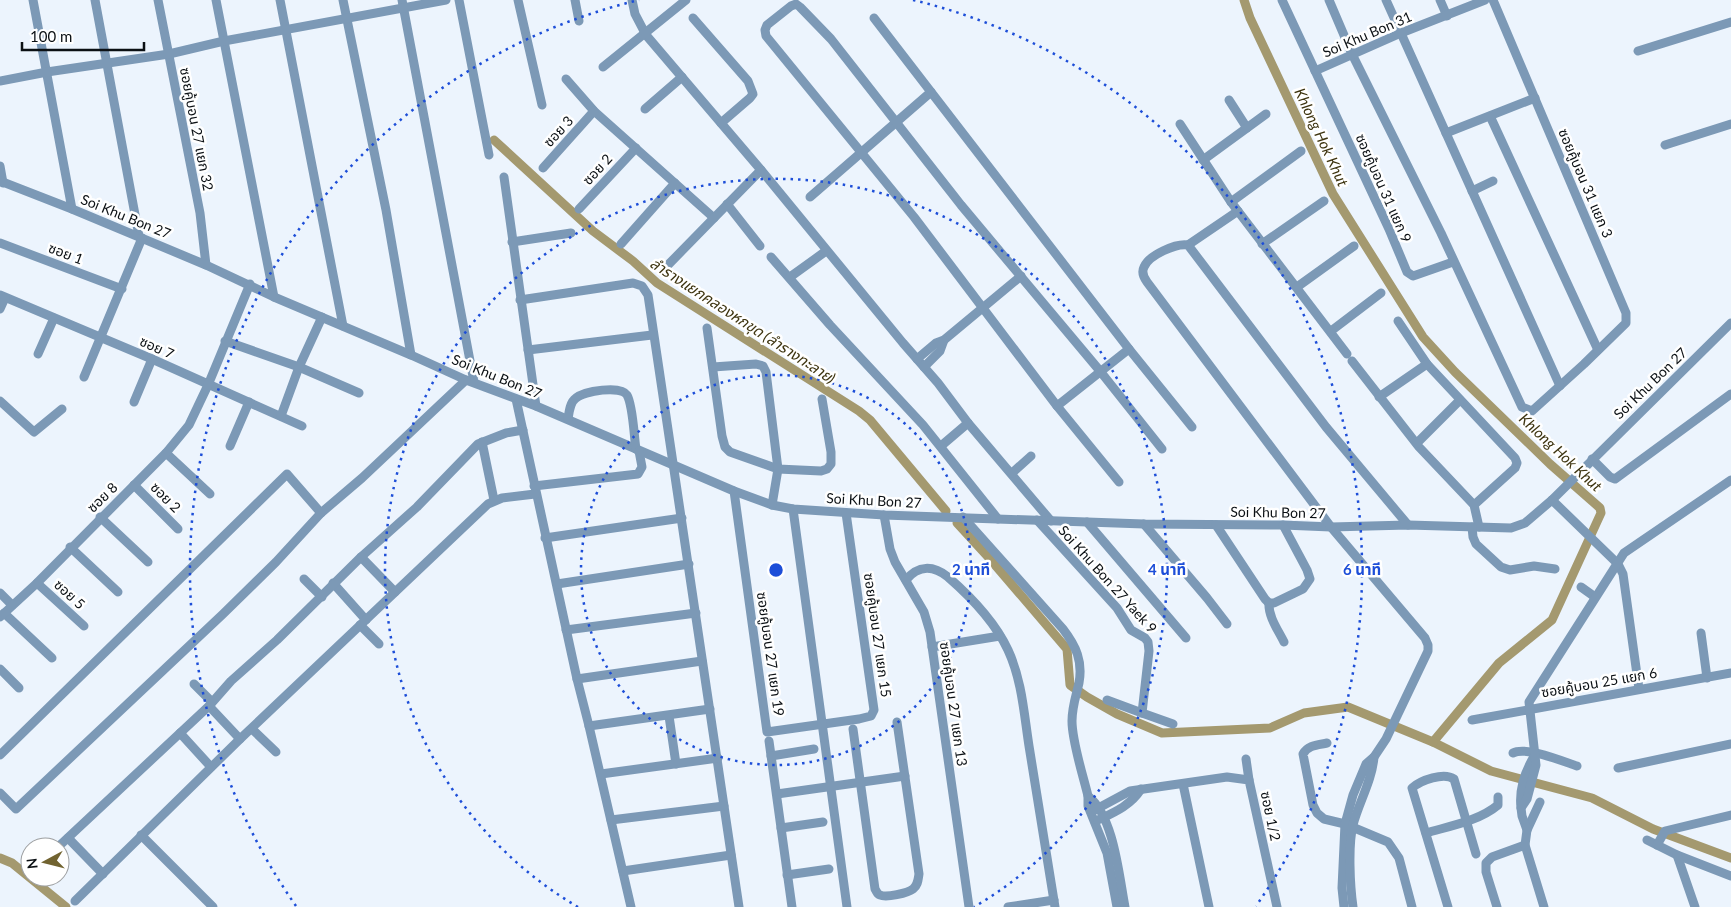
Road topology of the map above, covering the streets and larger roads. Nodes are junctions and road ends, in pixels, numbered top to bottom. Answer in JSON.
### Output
{"nodes":[{"id":1,"x":33,"y":0,"type":"edge"},
{"id":2,"x":95,"y":0,"type":"edge"},
{"id":3,"x":158,"y":0,"type":"edge"},
{"id":4,"x":216,"y":0,"type":"edge"},
{"id":5,"x":280,"y":0,"type":"edge"},
{"id":6,"x":343,"y":0,"type":"edge"},
{"id":7,"x":446,"y":0,"type":"edge"},
{"id":8,"x":459,"y":0,"type":"edge"},
{"id":9,"x":518,"y":0,"type":"edge"},
{"id":10,"x":575,"y":0,"type":"edge"},
{"id":11,"x":632,"y":0,"type":"edge"},
{"id":12,"x":686,"y":0,"type":"edge"},
{"id":13,"x":1282,"y":0,"type":"edge"},
{"id":14,"x":1329,"y":0,"type":"edge"},
{"id":15,"x":1386,"y":0,"type":"edge"},
{"id":16,"x":1440,"y":0,"type":"edge"},
{"id":17,"x":1485,"y":0,"type":"edge"},
{"id":18,"x":1493,"y":0,"type":"edge"},
{"id":19,"x":402,"y":4,"type":"edge"},
{"id":20,"x":1447,"y":16,"type":"junction"},
{"id":21,"x":346,"y":18,"type":"junction"},
{"id":22,"x":693,"y":18,"type":"dead end"},
{"id":23,"x":874,"y":18,"type":"dead end"},
{"id":24,"x":579,"y":21,"type":"dead end"},
{"id":25,"x":1731,"y":22,"type":"edge"},
{"id":26,"x":286,"y":31,"type":"junction"},
{"id":27,"x":1401,"y":33,"type":"junction"},
{"id":28,"x":646,"y":34,"type":"junction"},
{"id":29,"x":224,"y":42,"type":"junction"},
{"id":30,"x":1638,"y":52,"type":"dead end"},
{"id":31,"x":169,"y":54,"type":"junction"},
{"id":32,"x":1352,"y":54,"type":"junction"},
{"id":33,"x":108,"y":62,"type":"junction"},
{"id":34,"x":603,"y":67,"type":"dead end"},
{"id":35,"x":1315,"y":71,"type":"junction"},
{"id":36,"x":47,"y":72,"type":"junction"},
{"id":37,"x":682,"y":77,"type":"junction"},
{"id":38,"x":566,"y":79,"type":"dead end"},
{"id":39,"x":0,"y":81,"type":"edge"},
{"id":40,"x":931,"y":92,"type":"junction"},
{"id":41,"x":1534,"y":98,"type":"junction"},
{"id":42,"x":1229,"y":100,"type":"dead end"},
{"id":43,"x":542,"y":105,"type":"dead end"},
{"id":44,"x":645,"y":109,"type":"dead end"},
{"id":45,"x":594,"y":111,"type":"junction"},
{"id":46,"x":1266,"y":114,"type":"dead end"},
{"id":47,"x":1490,"y":116,"type":"junction"},
{"id":48,"x":721,"y":123,"type":"junction"},
{"id":49,"x":895,"y":123,"type":"junction"},
{"id":50,"x":1180,"y":124,"type":"dead end"},
{"id":51,"x":1731,"y":124,"type":"edge"},
{"id":52,"x":1247,"y":128,"type":"junction"},
{"id":53,"x":1446,"y":133,"type":"junction"},
{"id":54,"x":1664,"y":145,"type":"dead end"},
{"id":55,"x":636,"y":148,"type":"junction"},
{"id":56,"x":1301,"y":151,"type":"dead end"},
{"id":57,"x":861,"y":152,"type":"junction"},
{"id":58,"x":489,"y":155,"type":"dead end"},
{"id":59,"x":1203,"y":160,"type":"junction"},
{"id":60,"x":0,"y":166,"type":"edge"},
{"id":61,"x":543,"y":168,"type":"dead end"},
{"id":62,"x":761,"y":170,"type":"junction"},
{"id":63,"x":504,"y":177,"type":"dead end"},
{"id":64,"x":1493,"y":181,"type":"dead end"},
{"id":65,"x":2,"y":182,"type":"edge"},
{"id":66,"x":675,"y":183,"type":"junction"},
{"id":67,"x":1472,"y":191,"type":"junction"},
{"id":68,"x":810,"y":197,"type":"dead end"},
{"id":69,"x":1324,"y":201,"type":"dead end"},
{"id":70,"x":1231,"y":202,"type":"junction"},
{"id":71,"x":727,"y":204,"type":"junction"},
{"id":72,"x":72,"y":209,"type":"junction"},
{"id":73,"x":579,"y":210,"type":"dead end"},
{"id":74,"x":1238,"y":211,"type":"junction"},
{"id":75,"x":714,"y":218,"type":"junction"},
{"id":76,"x":571,"y":234,"type":"dead end"},
{"id":77,"x":140,"y":237,"type":"junction"},
{"id":78,"x":512,"y":242,"type":"junction"},
{"id":79,"x":0,"y":243,"type":"edge"},
{"id":80,"x":621,"y":244,"type":"dead end"},
{"id":81,"x":1262,"y":244,"type":"junction"},
{"id":82,"x":1188,"y":245,"type":"junction"},
{"id":83,"x":760,"y":246,"type":"dead end"},
{"id":84,"x":1354,"y":246,"type":"dead end"},
{"id":85,"x":826,"y":251,"type":"junction"},
{"id":86,"x":771,"y":257,"type":"dead end"},
{"id":87,"x":1453,"y":262,"type":"junction"},
{"id":88,"x":206,"y":265,"type":"junction"},
{"id":89,"x":664,"y":269,"type":"dead end"},
{"id":90,"x":1021,"y":276,"type":"junction"},
{"id":91,"x":790,"y":278,"type":"junction"},
{"id":92,"x":250,"y":284,"type":"junction"},
{"id":93,"x":1297,"y":288,"type":"junction"},
{"id":94,"x":122,"y":290,"type":"junction"},
{"id":95,"x":1381,"y":293,"type":"dead end"},
{"id":96,"x":3,"y":296,"type":"edge"},
{"id":97,"x":274,"y":297,"type":"junction"},
{"id":98,"x":520,"y":300,"type":"junction"},
{"id":99,"x":0,"y":309,"type":"edge"},
{"id":100,"x":982,"y":309,"type":"junction"},
{"id":101,"x":322,"y":317,"type":"junction"},
{"id":102,"x":54,"y":318,"type":"junction"},
{"id":103,"x":1398,"y":321,"type":"dead end"},
{"id":104,"x":1731,"y":323,"type":"edge"},
{"id":105,"x":343,"y":326,"type":"junction"},
{"id":106,"x":707,"y":328,"type":"dead end"},
{"id":107,"x":1331,"y":331,"type":"junction"},
{"id":108,"x":652,"y":336,"type":"junction"},
{"id":109,"x":101,"y":338,"type":"junction"},
{"id":110,"x":944,"y":340,"type":"junction"},
{"id":111,"x":225,"y":341,"type":"junction"},
{"id":112,"x":1129,"y":349,"type":"junction"},
{"id":113,"x":528,"y":350,"type":"junction"},
{"id":114,"x":1598,"y":350,"type":"junction"},
{"id":115,"x":38,"y":354,"type":"dead end"},
{"id":116,"x":411,"y":355,"type":"junction"},
{"id":117,"x":152,"y":359,"type":"junction"},
{"id":118,"x":917,"y":359,"type":"junction"},
{"id":119,"x":1427,"y":364,"type":"junction"},
{"id":120,"x":299,"y":367,"type":"junction"},
{"id":121,"x":713,"y":367,"type":"junction"},
{"id":122,"x":924,"y":367,"type":"junction"},
{"id":123,"x":1100,"y":372,"type":"junction"},
{"id":124,"x":84,"y":377,"type":"dead end"},
{"id":125,"x":470,"y":381,"type":"junction"},
{"id":126,"x":208,"y":385,"type":"junction"},
{"id":127,"x":1560,"y":386,"type":"junction"},
{"id":128,"x":359,"y":393,"type":"dead end"},
{"id":129,"x":1731,"y":394,"type":"edge"},
{"id":130,"x":1379,"y":397,"type":"junction"},
{"id":131,"x":516,"y":399,"type":"junction"},
{"id":132,"x":822,"y":399,"type":"dead end"},
{"id":133,"x":1460,"y":400,"type":"junction"},
{"id":134,"x":134,"y":402,"type":"dead end"},
{"id":135,"x":249,"y":402,"type":"junction"},
{"id":136,"x":2,"y":405,"type":"edge"},
{"id":137,"x":536,"y":406,"type":"junction"},
{"id":138,"x":1057,"y":406,"type":"junction"},
{"id":139,"x":62,"y":409,"type":"dead end"},
{"id":140,"x":281,"y":416,"type":"junction"},
{"id":141,"x":568,"y":419,"type":"junction"},
{"id":142,"x":968,"y":423,"type":"junction"},
{"id":143,"x":302,"y":426,"type":"dead end"},
{"id":144,"x":1192,"y":427,"type":"dead end"},
{"id":145,"x":523,"y":430,"type":"junction"},
{"id":146,"x":482,"y":442,"type":"junction"},
{"id":147,"x":1417,"y":443,"type":"junction"},
{"id":148,"x":230,"y":446,"type":"dead end"},
{"id":149,"x":940,"y":446,"type":"junction"},
{"id":150,"x":1162,"y":449,"type":"dead end"},
{"id":151,"x":637,"y":450,"type":"junction"},
{"id":152,"x":166,"y":453,"type":"junction"},
{"id":153,"x":1031,"y":456,"type":"dead end"},
{"id":154,"x":1592,"y":459,"type":"junction"},
{"id":155,"x":672,"y":465,"type":"junction"},
{"id":156,"x":778,"y":469,"type":"junction"},
{"id":157,"x":1012,"y":473,"type":"junction"},
{"id":158,"x":1731,"y":480,"type":"edge"},
{"id":159,"x":1119,"y":482,"type":"dead end"},
{"id":160,"x":134,"y":485,"type":"junction"},
{"id":161,"x":535,"y":490,"type":"junction"},
{"id":162,"x":734,"y":491,"type":"junction"},
{"id":163,"x":210,"y":494,"type":"dead end"},
{"id":164,"x":494,"y":500,"type":"junction"},
{"id":165,"x":1552,"y":500,"type":"junction"},
{"id":166,"x":772,"y":505,"type":"junction"},
{"id":167,"x":1474,"y":505,"type":"junction"},
{"id":168,"x":793,"y":509,"type":"junction"},
{"id":169,"x":846,"y":513,"type":"junction"},
{"id":170,"x":322,"y":514,"type":"junction"},
{"id":171,"x":884,"y":515,"type":"junction"},
{"id":172,"x":100,"y":517,"type":"junction"},
{"id":173,"x":963,"y":517,"type":"junction"},
{"id":174,"x":682,"y":518,"type":"junction"},
{"id":175,"x":998,"y":518,"type":"junction"},
{"id":176,"x":1037,"y":520,"type":"junction"},
{"id":177,"x":1051,"y":521,"type":"junction"},
{"id":178,"x":1087,"y":522,"type":"junction"},
{"id":179,"x":1144,"y":524,"type":"junction"},
{"id":180,"x":1283,"y":524,"type":"junction"},
{"id":181,"x":1408,"y":524,"type":"junction"},
{"id":182,"x":1216,"y":525,"type":"junction"},
{"id":183,"x":1331,"y":527,"type":"junction"},
{"id":184,"x":1476,"y":527,"type":"junction"},
{"id":185,"x":178,"y":529,"type":"dead end"},
{"id":186,"x":545,"y":538,"type":"junction"},
{"id":187,"x":70,"y":547,"type":"junction"},
{"id":188,"x":360,"y":557,"type":"junction"},
{"id":189,"x":148,"y":562,"type":"dead end"},
{"id":190,"x":689,"y":564,"type":"junction"},
{"id":191,"x":1618,"y":564,"type":"junction"},
{"id":192,"x":1555,"y":570,"type":"dead end"},
{"id":193,"x":304,"y":579,"type":"dead end"},
{"id":194,"x":906,"y":580,"type":"junction"},
{"id":195,"x":37,"y":583,"type":"junction"},
{"id":196,"x":333,"y":584,"type":"junction"},
{"id":197,"x":557,"y":584,"type":"junction"},
{"id":198,"x":1581,"y":587,"type":"dead end"},
{"id":199,"x":118,"y":592,"type":"dead end"},
{"id":200,"x":394,"y":592,"type":"junction"},
{"id":201,"x":0,"y":593,"type":"edge"},
{"id":202,"x":322,"y":597,"type":"junction"},
{"id":203,"x":1595,"y":597,"type":"junction"},
{"id":204,"x":1270,"y":602,"type":"junction"},
{"id":205,"x":12,"y":605,"type":"junction"},
{"id":206,"x":696,"y":613,"type":"junction"},
{"id":207,"x":2,"y":615,"type":"edge"},
{"id":208,"x":363,"y":622,"type":"junction"},
{"id":209,"x":1227,"y":624,"type":"dead end"},
{"id":210,"x":84,"y":626,"type":"dead end"},
{"id":211,"x":566,"y":630,"type":"junction"},
{"id":212,"x":1701,"y":633,"type":"dead end"},
{"id":213,"x":1000,"y":636,"type":"junction"},
{"id":214,"x":1186,"y":638,"type":"dead end"},
{"id":215,"x":1284,"y":642,"type":"dead end"},
{"id":216,"x":379,"y":644,"type":"dead end"},
{"id":217,"x":932,"y":647,"type":"junction"},
{"id":218,"x":52,"y":658,"type":"dead end"},
{"id":219,"x":702,"y":661,"type":"junction"},
{"id":220,"x":0,"y":669,"type":"edge"},
{"id":221,"x":1731,"y":673,"type":"edge"},
{"id":222,"x":1707,"y":678,"type":"junction"},
{"id":223,"x":577,"y":679,"type":"junction"},
{"id":224,"x":194,"y":684,"type":"dead end"},
{"id":225,"x":19,"y":688,"type":"dead end"},
{"id":226,"x":1640,"y":689,"type":"junction"},
{"id":227,"x":1107,"y":700,"type":"dead end"},
{"id":228,"x":210,"y":704,"type":"junction"},
{"id":229,"x":710,"y":709,"type":"junction"},
{"id":230,"x":1530,"y":709,"type":"junction"},
{"id":231,"x":1142,"y":713,"type":"junction"},
{"id":232,"x":669,"y":716,"type":"junction"},
{"id":233,"x":1472,"y":720,"type":"dead end"},
{"id":234,"x":897,"y":722,"type":"dead end"},
{"id":235,"x":822,"y":724,"type":"junction"},
{"id":236,"x":1173,"y":724,"type":"dead end"},
{"id":237,"x":589,"y":726,"type":"junction"},
{"id":238,"x":252,"y":729,"type":"junction"},
{"id":239,"x":853,"y":729,"type":"dead end"},
{"id":240,"x":180,"y":733,"type":"junction"},
{"id":241,"x":768,"y":736,"type":"junction"},
{"id":242,"x":240,"y":739,"type":"junction"},
{"id":243,"x":1327,"y":743,"type":"dead end"},
{"id":244,"x":1731,"y":744,"type":"edge"},
{"id":245,"x":814,"y":749,"type":"dead end"},
{"id":246,"x":276,"y":752,"type":"dead end"},
{"id":247,"x":1512,"y":753,"type":"dead end"},
{"id":248,"x":1534,"y":753,"type":"junction"},
{"id":249,"x":0,"y":755,"type":"edge"},
{"id":250,"x":771,"y":756,"type":"junction"},
{"id":251,"x":718,"y":758,"type":"junction"},
{"id":252,"x":1246,"y":759,"type":"dead end"},
{"id":253,"x":676,"y":764,"type":"junction"},
{"id":254,"x":1577,"y":766,"type":"dead end"},
{"id":255,"x":211,"y":767,"type":"junction"},
{"id":256,"x":1618,"y":768,"type":"dead end"},
{"id":257,"x":600,"y":774,"type":"junction"},
{"id":258,"x":905,"y":776,"type":"junction"},
{"id":259,"x":1249,"y":780,"type":"junction"},
{"id":260,"x":860,"y":783,"type":"junction"},
{"id":261,"x":1183,"y":784,"type":"junction"},
{"id":262,"x":831,"y":787,"type":"junction"},
{"id":263,"x":1141,"y":788,"type":"junction"},
{"id":264,"x":0,"y":793,"type":"edge"},
{"id":265,"x":777,"y":794,"type":"junction"},
{"id":266,"x":1498,"y":796,"type":"dead end"},
{"id":267,"x":1540,"y":802,"type":"dead end"},
{"id":268,"x":724,"y":806,"type":"junction"},
{"id":269,"x":1094,"y":810,"type":"junction"},
{"id":270,"x":1731,"y":815,"type":"edge"},
{"id":271,"x":1099,"y":819,"type":"junction"},
{"id":272,"x":611,"y":820,"type":"junction"},
{"id":273,"x":1466,"y":821,"type":"junction"},
{"id":274,"x":823,"y":822,"type":"dead end"},
{"id":275,"x":1349,"y":826,"type":"junction"},
{"id":276,"x":781,"y":828,"type":"junction"},
{"id":277,"x":1527,"y":830,"type":"junction"},
{"id":278,"x":1426,"y":834,"type":"junction"},
{"id":279,"x":141,"y":835,"type":"junction"},
{"id":280,"x":69,"y":837,"type":"edge"},
{"id":281,"x":70,"y":840,"type":"edge"},
{"id":282,"x":1647,"y":840,"type":"dead end"},
{"id":283,"x":1659,"y":843,"type":"junction"},
{"id":284,"x":1525,"y":846,"type":"junction"},
{"id":285,"x":1476,"y":854,"type":"dead end"},
{"id":286,"x":732,"y":855,"type":"junction"},
{"id":287,"x":1677,"y":855,"type":"junction"},
{"id":288,"x":829,"y":869,"type":"dead end"},
{"id":289,"x":622,"y":871,"type":"junction"},
{"id":290,"x":103,"y":874,"type":"junction"},
{"id":291,"x":787,"y":875,"type":"junction"},
{"id":292,"x":1731,"y":876,"type":"edge"},
{"id":293,"x":1347,"y":894,"type":"junction"},
{"id":294,"x":75,"y":901,"type":"dead end"},
{"id":295,"x":1054,"y":904,"type":"edge"},
{"id":296,"x":207,"y":905,"type":"edge"},
{"id":297,"x":631,"y":907,"type":"edge"},
{"id":298,"x":739,"y":907,"type":"edge"},
{"id":299,"x":792,"y":907,"type":"edge"},
{"id":300,"x":847,"y":907,"type":"edge"},
{"id":301,"x":969,"y":907,"type":"edge"},
{"id":302,"x":1013,"y":907,"type":"edge"},
{"id":303,"x":1117,"y":907,"type":"edge"},
{"id":304,"x":1124,"y":907,"type":"edge"},
{"id":305,"x":1209,"y":907,"type":"edge"},
{"id":306,"x":1277,"y":907,"type":"edge"},
{"id":307,"x":1344,"y":907,"type":"edge"},
{"id":308,"x":1354,"y":907,"type":"edge"},
{"id":309,"x":1412,"y":907,"type":"edge"},
{"id":310,"x":1448,"y":907,"type":"edge"},
{"id":311,"x":1497,"y":907,"type":"edge"},
{"id":312,"x":1544,"y":907,"type":"edge"},
{"id":313,"x":1694,"y":907,"type":"edge"}],
"edges":[{"from":1,"to":36,"type":"street"},
{"from":2,"to":33,"type":"street"},
{"from":3,"to":31,"type":"street","name":"ซอยคู้บอน 27 แยก 32"},
{"from":4,"to":29,"type":"street"},
{"from":5,"to":26,"type":"street"},
{"from":6,"to":21,"type":"street"},
{"from":7,"to":19,"type":"street"},
{"from":8,"to":58,"type":"street"},
{"from":9,"to":43,"type":"street"},
{"from":10,"to":24,"type":"street"},
{"from":11,"to":28,"type":"street"},
{"from":12,"to":28,"type":"street"},
{"from":13,"to":35,"type":"street"},
{"from":14,"to":32,"type":"street"},
{"from":15,"to":27,"type":"street"},
{"from":16,"to":20,"type":"street"},
{"from":17,"to":20,"type":"street","name":"Soi Khu Bon 31"},
{"from":18,"to":41,"type":"street","name":"ซอยคู้บอน 31 แยก 3"},
{"from":19,"to":21,"type":"street"},
{"from":19,"to":125,"type":"street"},
{"from":20,"to":27,"type":"street","name":"Soi Khu Bon 31"},
{"from":21,"to":26,"type":"street"},
{"from":21,"to":116,"type":"street"},
{"from":22,"to":48,"type":"street"},
{"from":23,"to":40,"type":"street"},
{"from":25,"to":30,"type":"street"},
{"from":26,"to":29,"type":"street"},
{"from":26,"to":105,"type":"street"},
{"from":27,"to":32,"type":"street","name":"Soi Khu Bon 31"},
{"from":27,"to":53,"type":"street"},
{"from":28,"to":34,"type":"street"},
{"from":28,"to":37,"type":"street"},
{"from":29,"to":31,"type":"street"},
{"from":29,"to":97,"type":"street"},
{"from":31,"to":33,"type":"street"},
{"from":31,"to":88,"type":"street","name":"ซอยคู้บอน 27 แยก 32"},
{"from":32,"to":35,"type":"street","name":"Soi Khu Bon 31"},
{"from":32,"to":87,"type":"street"},
{"from":33,"to":36,"type":"street"},
{"from":33,"to":77,"type":"street"},
{"from":35,"to":87,"type":"street","name":"ซอยคู้บอน 31 แยก 9"},
{"from":36,"to":39,"type":"street"},
{"from":36,"to":72,"type":"street"},
{"from":37,"to":44,"type":"street"},
{"from":37,"to":48,"type":"street"},
{"from":38,"to":45,"type":"street"},
{"from":40,"to":49,"type":"street"},
{"from":40,"to":112,"type":"street"},
{"from":41,"to":47,"type":"street"},
{"from":41,"to":114,"type":"street","name":"ซอยคู้บอน 31 แยก 3"},
{"from":42,"to":52,"type":"street"},
{"from":45,"to":55,"type":"street"},
{"from":45,"to":61,"type":"street","name":"ซอย 3"},
{"from":46,"to":52,"type":"street"},
{"from":47,"to":53,"type":"street"},
{"from":47,"to":114,"type":"street"},
{"from":48,"to":62,"type":"street"},
{"from":49,"to":57,"type":"street"},
{"from":49,"to":57,"type":"street"},
{"from":49,"to":90,"type":"street"},
{"from":50,"to":59,"type":"street"},
{"from":51,"to":54,"type":"street"},
{"from":52,"to":59,"type":"street"},
{"from":53,"to":67,"type":"street"},
{"from":55,"to":66,"type":"street"},
{"from":55,"to":73,"type":"street","name":"ซอย 2"},
{"from":56,"to":70,"type":"street"},
{"from":57,"to":68,"type":"street"},
{"from":57,"to":100,"type":"street"},
{"from":59,"to":70,"type":"street"},
{"from":60,"to":65,"type":"street"},
{"from":62,"to":71,"type":"street"},
{"from":62,"to":85,"type":"street"},
{"from":63,"to":78,"type":"street"},
{"from":64,"to":67,"type":"street"},
{"from":65,"to":72,"type":"street","name":"Soi Khu Bon 27"},
{"from":66,"to":75,"type":"street"},
{"from":66,"to":80,"type":"street"},
{"from":67,"to":127,"type":"street"},
{"from":69,"to":81,"type":"street"},
{"from":70,"to":74,"type":"street"},
{"from":71,"to":75,"type":"street"},
{"from":71,"to":83,"type":"street"},
{"from":72,"to":77,"type":"street","name":"Soi Khu Bon 27"},
{"from":74,"to":81,"type":"street"},
{"from":74,"to":82,"type":"street"},
{"from":75,"to":89,"type":"street"},
{"from":76,"to":78,"type":"street"},
{"from":77,"to":88,"type":"street","name":"Soi Khu Bon 27"},
{"from":77,"to":94,"type":"street"},
{"from":78,"to":98,"type":"street"},
{"from":79,"to":94,"type":"street","name":"ซอย 1"},
{"from":81,"to":93,"type":"street"},
{"from":82,"to":181,"type":"street"},
{"from":82,"to":183,"type":"street"},
{"from":84,"to":93,"type":"street"},
{"from":85,"to":91,"type":"street"},
{"from":85,"to":118,"type":"street"},
{"from":86,"to":91,"type":"street"},
{"from":87,"to":127,"type":"street","name":"ซอยคู้บอน 31 แยก 3"},
{"from":88,"to":92,"type":"street","name":"Soi Khu Bon 27"},
{"from":90,"to":100,"type":"street"},
{"from":90,"to":123,"type":"street"},
{"from":91,"to":149,"type":"street"},
{"from":92,"to":97,"type":"street","name":"Soi Khu Bon 27"},
{"from":92,"to":111,"type":"street","name":"ซอย 8"},
{"from":93,"to":107,"type":"street"},
{"from":94,"to":109,"type":"street"},
{"from":95,"to":107,"type":"street"},
{"from":96,"to":99,"type":"street"},
{"from":96,"to":102,"type":"street","name":"ซอย 7"},
{"from":97,"to":101,"type":"street","name":"Soi Khu Bon 27"},
{"from":98,"to":108,"type":"street"},
{"from":98,"to":113,"type":"street"},
{"from":100,"to":110,"type":"street"},
{"from":100,"to":138,"type":"street"},
{"from":101,"to":105,"type":"street","name":"Soi Khu Bon 27"},
{"from":101,"to":120,"type":"street"},
{"from":102,"to":109,"type":"street","name":"ซอย 7"},
{"from":102,"to":115,"type":"street"},
{"from":103,"to":119,"type":"street"},
{"from":104,"to":154,"type":"street","name":"Soi Khu Bon 27"},
{"from":105,"to":116,"type":"street","name":"Soi Khu Bon 27"},
{"from":106,"to":121,"type":"street"},
{"from":107,"to":130,"type":"street"},
{"from":108,"to":113,"type":"street"},
{"from":108,"to":155,"type":"street"},
{"from":109,"to":117,"type":"street","name":"ซอย 7"},
{"from":109,"to":124,"type":"street"},
{"from":110,"to":118,"type":"street"},
{"from":110,"to":122,"type":"street"},
{"from":111,"to":120,"type":"street"},
{"from":111,"to":126,"type":"street","name":"ซอย 8"},
{"from":112,"to":123,"type":"street"},
{"from":112,"to":144,"type":"street"},
{"from":113,"to":137,"type":"street"},
{"from":114,"to":127,"type":"street","name":"ซอยคู้บอน 31 แยก 3"},
{"from":116,"to":125,"type":"street","name":"Soi Khu Bon 27"},
{"from":117,"to":126,"type":"street","name":"ซอย 7"},
{"from":117,"to":134,"type":"street"},
{"from":118,"to":122,"type":"street"},
{"from":119,"to":130,"type":"street"},
{"from":119,"to":133,"type":"street"},
{"from":120,"to":128,"type":"street"},
{"from":120,"to":140,"type":"street"},
{"from":121,"to":156,"type":"street"},
{"from":121,"to":156,"type":"street"},
{"from":122,"to":142,"type":"street"},
{"from":123,"to":138,"type":"street"},
{"from":123,"to":150,"type":"street"},
{"from":125,"to":131,"type":"street","name":"Soi Khu Bon 27"},
{"from":125,"to":170,"type":"street"},
{"from":126,"to":135,"type":"street","name":"ซอย 7"},
{"from":126,"to":152,"type":"street","name":"ซอย 8"},
{"from":129,"to":154,"type":"street"},
{"from":130,"to":147,"type":"street"},
{"from":131,"to":137,"type":"street","name":"Soi Khu Bon 27"},
{"from":131,"to":145,"type":"street"},
{"from":132,"to":156,"type":"street"},
{"from":133,"to":147,"type":"street"},
{"from":133,"to":167,"type":"street"},
{"from":135,"to":140,"type":"street","name":"ซอย 7"},
{"from":135,"to":148,"type":"street"},
{"from":136,"to":139,"type":"street"},
{"from":137,"to":141,"type":"street","name":"Soi Khu Bon 27"},
{"from":138,"to":159,"type":"street"},
{"from":140,"to":143,"type":"street","name":"ซอย 7"},
{"from":141,"to":151,"type":"street","name":"Soi Khu Bon 27"},
{"from":141,"to":151,"type":"street"},
{"from":142,"to":149,"type":"street"},
{"from":142,"to":157,"type":"street"},
{"from":145,"to":146,"type":"street"},
{"from":145,"to":161,"type":"street"},
{"from":146,"to":164,"type":"street"},
{"from":146,"to":188,"type":"street"},
{"from":147,"to":167,"type":"street"},
{"from":149,"to":175,"type":"street"},
{"from":151,"to":155,"type":"street","name":"Soi Khu Bon 27"},
{"from":151,"to":161,"type":"street"},
{"from":152,"to":160,"type":"street","name":"ซอย 8"},
{"from":152,"to":163,"type":"street"},
{"from":153,"to":157,"type":"street"},
{"from":154,"to":165,"type":"street","name":"Soi Khu Bon 27"},
{"from":155,"to":162,"type":"street","name":"Soi Khu Bon 27"},
{"from":155,"to":174,"type":"street"},
{"from":156,"to":166,"type":"street"},
{"from":157,"to":177,"type":"street"},
{"from":158,"to":191,"type":"street"},
{"from":160,"to":172,"type":"street","name":"ซอย 8"},
{"from":160,"to":185,"type":"street","name":"ซอย 2"},
{"from":161,"to":164,"type":"street"},
{"from":161,"to":186,"type":"street"},
{"from":162,"to":166,"type":"street","name":"Soi Khu Bon 27"},
{"from":162,"to":241,"type":"street","name":"ซอยคู้บอน 27 แยก 19"},
{"from":164,"to":200,"type":"street"},
{"from":165,"to":184,"type":"street","name":"Soi Khu Bon 27"},
{"from":165,"to":191,"type":"street"},
{"from":166,"to":168,"type":"street","name":"Soi Khu Bon 27"},
{"from":167,"to":184,"type":"street"},
{"from":168,"to":169,"type":"street","name":"Soi Khu Bon 27"},
{"from":168,"to":235,"type":"street"},
{"from":169,"to":171,"type":"street","name":"Soi Khu Bon 27"},
{"from":169,"to":235,"type":"street","name":"ซอยคู้บอน 27 แยก 15"},
{"from":170,"to":249,"type":"street"},
{"from":170,"to":264,"type":"street"},
{"from":171,"to":173,"type":"street","name":"Soi Khu Bon 27"},
{"from":171,"to":194,"type":"street","name":"ซอยคู้บอน 27 แยก 13"},
{"from":172,"to":187,"type":"street","name":"ซอย 8"},
{"from":172,"to":189,"type":"street"},
{"from":173,"to":175,"type":"street","name":"Soi Khu Bon 27"},
{"from":173,"to":269,"type":"street"},
{"from":174,"to":186,"type":"street"},
{"from":174,"to":190,"type":"street"},
{"from":175,"to":176,"type":"street","name":"Soi Khu Bon 27"},
{"from":176,"to":177,"type":"street","name":"Soi Khu Bon 27"},
{"from":176,"to":231,"type":"street","name":"Soi Khu Bon 27 Yaek 9"},
{"from":177,"to":178,"type":"street","name":"Soi Khu Bon 27"},
{"from":178,"to":179,"type":"street","name":"Soi Khu Bon 27"},
{"from":178,"to":214,"type":"street"},
{"from":179,"to":182,"type":"street","name":"Soi Khu Bon 27"},
{"from":179,"to":209,"type":"street"},
{"from":180,"to":182,"type":"street","name":"Soi Khu Bon 27"},
{"from":180,"to":183,"type":"street","name":"Soi Khu Bon 27"},
{"from":180,"to":204,"type":"street"},
{"from":181,"to":183,"type":"street","name":"Soi Khu Bon 27"},
{"from":181,"to":184,"type":"street","name":"Soi Khu Bon 27"},
{"from":182,"to":204,"type":"street"},
{"from":183,"to":275,"type":"street"},
{"from":184,"to":192,"type":"street"},
{"from":186,"to":197,"type":"street"},
{"from":187,"to":195,"type":"street","name":"ซอย 8"},
{"from":187,"to":199,"type":"street"},
{"from":188,"to":196,"type":"street"},
{"from":188,"to":200,"type":"street"},
{"from":190,"to":197,"type":"street"},
{"from":190,"to":206,"type":"street"},
{"from":191,"to":203,"type":"street"},
{"from":191,"to":226,"type":"street"},
{"from":193,"to":202,"type":"street"},
{"from":194,"to":213,"type":"street"},
{"from":194,"to":217,"type":"street","name":"ซอยคู้บอน 27 แยก 13"},
{"from":195,"to":205,"type":"street","name":"ซอย 8"},
{"from":195,"to":210,"type":"street","name":"ซอย 5"},
{"from":196,"to":202,"type":"street"},
{"from":196,"to":208,"type":"street"},
{"from":197,"to":211,"type":"street"},
{"from":198,"to":203,"type":"street"},
{"from":200,"to":208,"type":"street"},
{"from":201,"to":205,"type":"street"},
{"from":202,"to":228,"type":"street"},
{"from":203,"to":230,"type":"street"},
{"from":204,"to":215,"type":"street"},
{"from":205,"to":207,"type":"street","name":"ซอย 8"},
{"from":206,"to":211,"type":"street"},
{"from":206,"to":219,"type":"street"},
{"from":207,"to":218,"type":"street"},
{"from":208,"to":216,"type":"street"},
{"from":208,"to":238,"type":"street"},
{"from":211,"to":223,"type":"street"},
{"from":212,"to":222,"type":"street"},
{"from":213,"to":217,"type":"street"},
{"from":213,"to":295,"type":"street"},
{"from":217,"to":301,"type":"street","name":"ซอยคู้บอน 27 แยก 13"},
{"from":219,"to":223,"type":"street"},
{"from":219,"to":229,"type":"street"},
{"from":220,"to":225,"type":"street"},
{"from":221,"to":222,"type":"street","name":"ซอยคู้บอน 25 แยก 6"},
{"from":222,"to":226,"type":"street","name":"ซอยคู้บอน 25 แยก 6"},
{"from":223,"to":237,"type":"street"},
{"from":224,"to":228,"type":"street"},
{"from":226,"to":230,"type":"street","name":"ซอยคู้บอน 25 แยก 6"},
{"from":227,"to":231,"type":"street"},
{"from":228,"to":240,"type":"street"},
{"from":228,"to":242,"type":"street"},
{"from":229,"to":232,"type":"street"},
{"from":229,"to":251,"type":"street"},
{"from":230,"to":233,"type":"street","name":"ซอยคู้บอน 25 แยก 6"},
{"from":230,"to":248,"type":"street"},
{"from":231,"to":236,"type":"street"},
{"from":232,"to":237,"type":"street"},
{"from":232,"to":253,"type":"street"},
{"from":234,"to":258,"type":"street"},
{"from":235,"to":241,"type":"street","name":"ซอยคู้บอน 27 แยก 15"},
{"from":235,"to":262,"type":"street"},
{"from":237,"to":257,"type":"street"},
{"from":238,"to":242,"type":"street"},
{"from":238,"to":246,"type":"street"},
{"from":239,"to":260,"type":"street"},
{"from":240,"to":255,"type":"street"},
{"from":240,"to":280,"type":"street"},
{"from":241,"to":250,"type":"street","name":"ซอยคู้บอน 27 แยก 19"},
{"from":242,"to":255,"type":"street"},
{"from":243,"to":275,"type":"street"},
{"from":244,"to":256,"type":"street"},
{"from":245,"to":250,"type":"street"},
{"from":247,"to":248,"type":"street"},
{"from":248,"to":254,"type":"street"},
{"from":248,"to":277,"type":"street"},
{"from":250,"to":265,"type":"street","name":"ซอยคู้บอน 27 แยก 19"},
{"from":251,"to":253,"type":"street"},
{"from":251,"to":268,"type":"street"},
{"from":252,"to":259,"type":"street"},
{"from":253,"to":257,"type":"street"},
{"from":255,"to":279,"type":"street"},
{"from":257,"to":272,"type":"street"},
{"from":258,"to":260,"type":"street"},
{"from":258,"to":260,"type":"street"},
{"from":259,"to":261,"type":"street","name":"ซอย 1/2"},
{"from":259,"to":306,"type":"street","name":"ซอย 1/2"},
{"from":260,"to":262,"type":"street"},
{"from":261,"to":263,"type":"street","name":"ซอย 1/2"},
{"from":261,"to":305,"type":"street"},
{"from":262,"to":265,"type":"street"},
{"from":262,"to":300,"type":"street"},
{"from":263,"to":269,"type":"street","name":"ซอย 1/2"},
{"from":263,"to":271,"type":"street"},
{"from":265,"to":276,"type":"street","name":"ซอยคู้บอน 27 แยก 19"},
{"from":266,"to":273,"type":"street"},
{"from":267,"to":277,"type":"street"},
{"from":268,"to":272,"type":"street"},
{"from":268,"to":286,"type":"street"},
{"from":269,"to":271,"type":"street"},
{"from":270,"to":283,"type":"street"},
{"from":271,"to":303,"type":"street"},
{"from":271,"to":304,"type":"street"},
{"from":272,"to":289,"type":"street"},
{"from":273,"to":278,"type":"street"},
{"from":273,"to":278,"type":"street"},
{"from":273,"to":285,"type":"street"},
{"from":274,"to":276,"type":"street"},
{"from":275,"to":293,"type":"street"},
{"from":275,"to":309,"type":"street"},
{"from":276,"to":291,"type":"street","name":"ซอยคู้บอน 27 แยก 19"},
{"from":277,"to":284,"type":"street"},
{"from":278,"to":310,"type":"street"},
{"from":279,"to":290,"type":"street"},
{"from":279,"to":296,"type":"street"},
{"from":281,"to":290,"type":"street"},
{"from":282,"to":283,"type":"street"},
{"from":283,"to":287,"type":"street"},
{"from":284,"to":311,"type":"street"},
{"from":284,"to":312,"type":"street"},
{"from":286,"to":289,"type":"street"},
{"from":286,"to":298,"type":"street"},
{"from":287,"to":292,"type":"street"},
{"from":287,"to":313,"type":"street"},
{"from":288,"to":291,"type":"street"},
{"from":289,"to":297,"type":"street"},
{"from":290,"to":294,"type":"street"},
{"from":291,"to":299,"type":"street","name":"ซอยคู้บอน 27 แยก 19"},
{"from":293,"to":307,"type":"street"},
{"from":293,"to":308,"type":"street"},
{"from":295,"to":302,"type":"street"}]}
